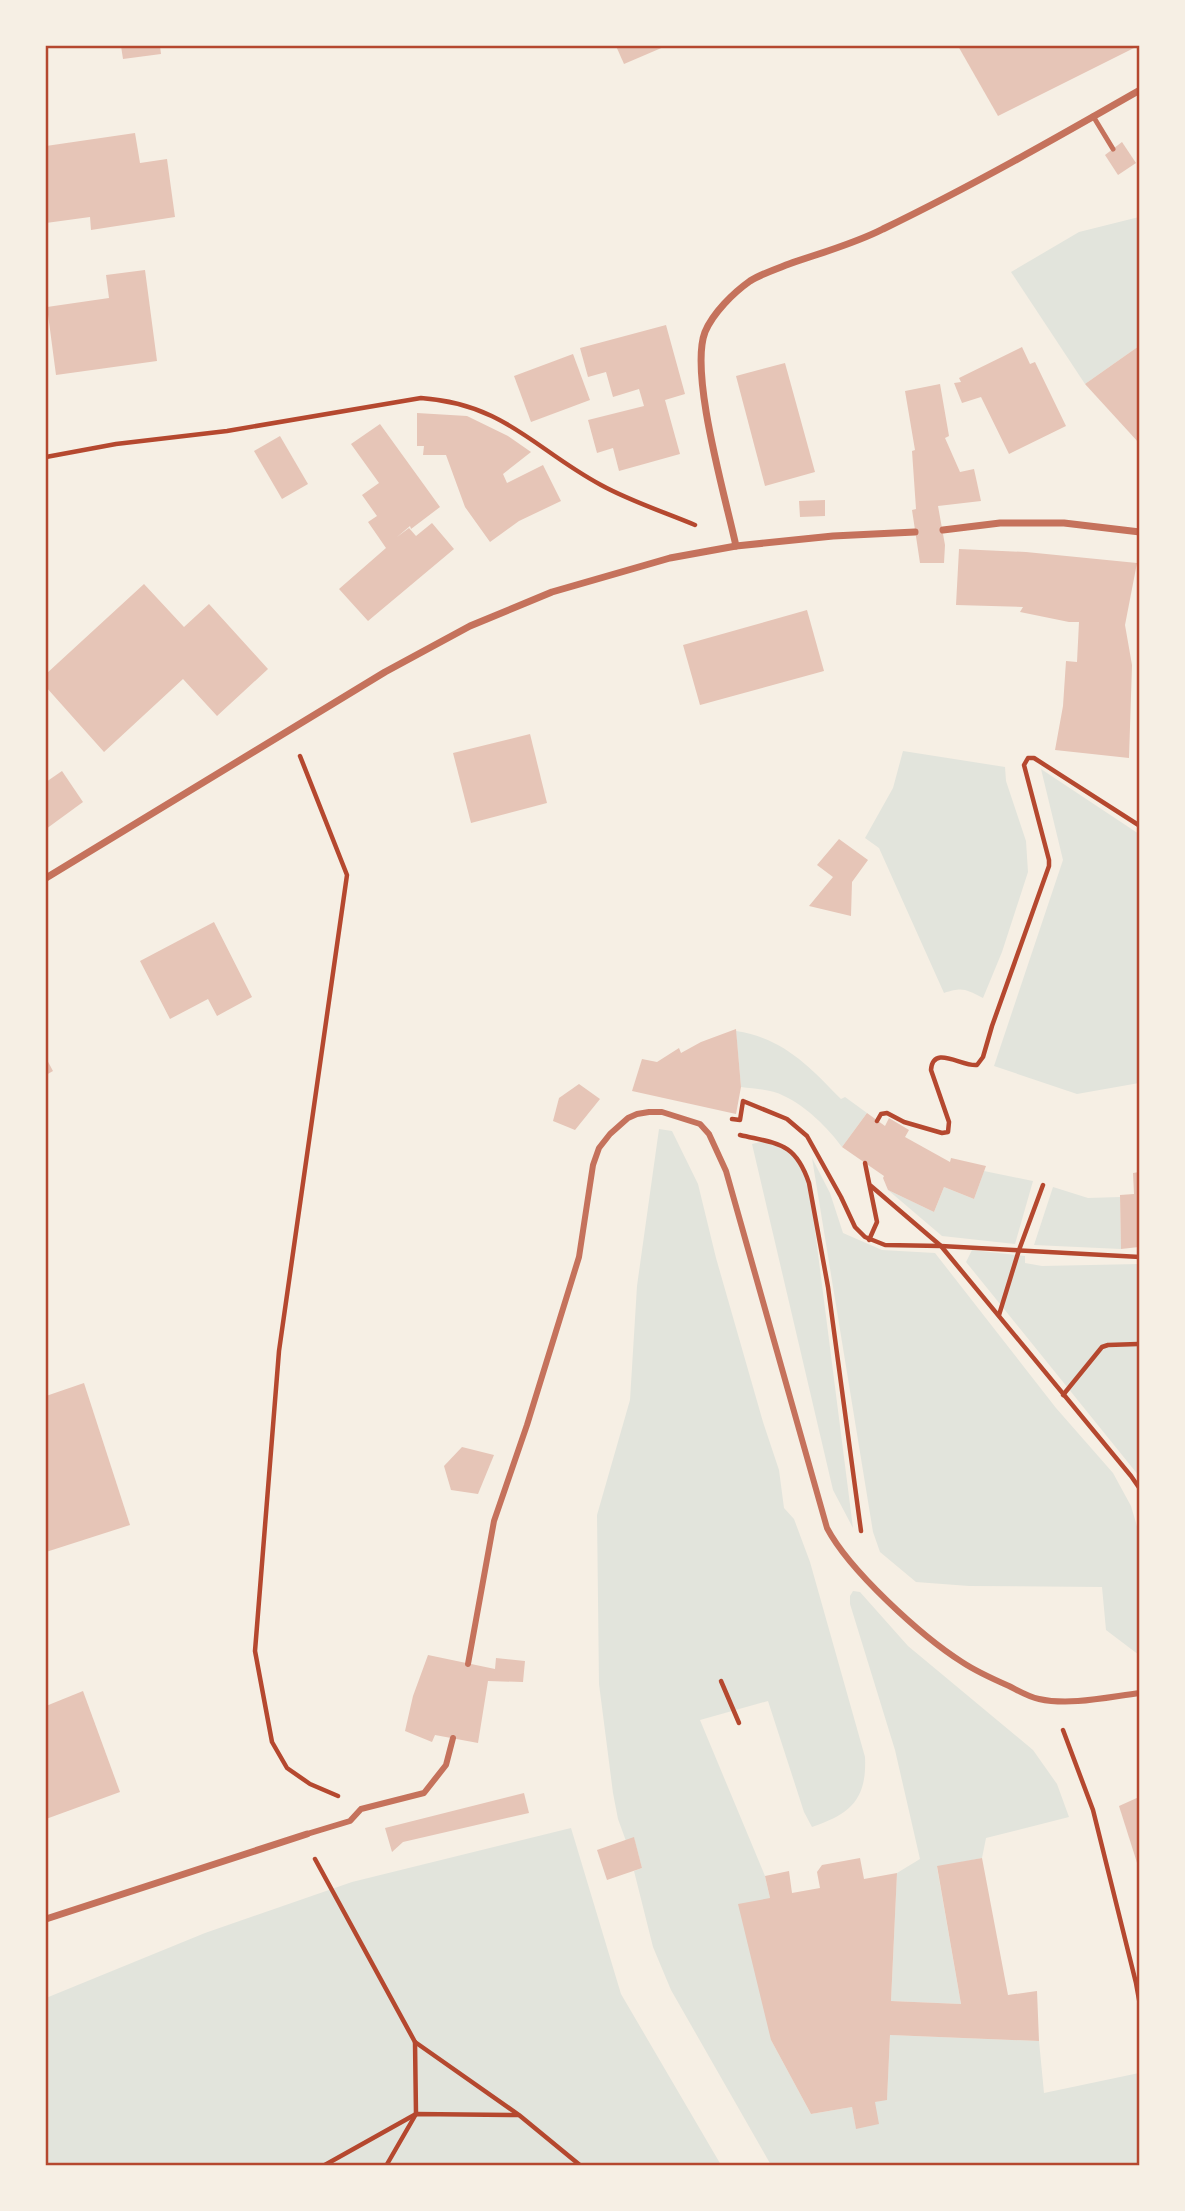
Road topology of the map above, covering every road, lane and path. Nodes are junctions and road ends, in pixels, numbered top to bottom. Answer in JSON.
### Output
{"nodes":[{"id":1,"x":1139,"y":90,"type":"edge"},
{"id":2,"x":1093,"y":116,"type":"junction"},
{"id":3,"x":1114,"y":149,"type":"dead end"},
{"id":4,"x":46,"y":457,"type":"edge"},
{"id":5,"x":943,"y":530,"type":"dead end"},
{"id":6,"x":915,"y":532,"type":"dead end"},
{"id":7,"x":1139,"y":532,"type":"edge"},
{"id":8,"x":736,"y":546,"type":"junction"},
{"id":9,"x":290,"y":729,"type":"junction"},
{"id":10,"x":1139,"y":826,"type":"edge"},
{"id":11,"x":46,"y":878,"type":"edge"},
{"id":12,"x":729,"y":1118,"type":"dead end"},
{"id":13,"x":877,"y":1121,"type":"dead end"},
{"id":14,"x":700,"y":1124,"type":"junction"},
{"id":15,"x":865,"y":1163,"type":"dead end"},
{"id":16,"x":1043,"y":1185,"type":"dead end"},
{"id":17,"x":871,"y":1186,"type":"junction"},
{"id":18,"x":869,"y":1240,"type":"junction"},
{"id":19,"x":941,"y":1246,"type":"junction"},
{"id":20,"x":1019,"y":1250,"type":"junction"},
{"id":21,"x":1139,"y":1257,"type":"edge"},
{"id":22,"x":998,"y":1316,"type":"junction"},
{"id":23,"x":1139,"y":1329,"type":"edge"},
{"id":24,"x":1139,"y":1344,"type":"edge"},
{"id":25,"x":1063,"y":1395,"type":"junction"},
{"id":26,"x":1139,"y":1489,"type":"edge"},
{"id":27,"x":850,"y":1560,"type":"junction"},
{"id":28,"x":468,"y":1664,"type":"dead end"},
{"id":29,"x":720,"y":1681,"type":"dead end"},
{"id":30,"x":1139,"y":1693,"type":"edge"},
{"id":31,"x":1052,"y":1701,"type":"junction"},
{"id":32,"x":739,"y":1724,"type":"dead end"},
{"id":33,"x":453,"y":1738,"type":"dead end"},
{"id":34,"x":338,"y":1796,"type":"dead end"},
{"id":35,"x":307,"y":1835,"type":"junction"},
{"id":36,"x":46,"y":1919,"type":"edge"},
{"id":37,"x":1139,"y":2005,"type":"edge"},
{"id":38,"x":415,"y":2042,"type":"junction"},
{"id":39,"x":416,"y":2114,"type":"junction"},
{"id":40,"x":519,"y":2115,"type":"junction"},
{"id":41,"x":323,"y":2165,"type":"edge"},
{"id":42,"x":386,"y":2165,"type":"edge"},
{"id":43,"x":581,"y":2165,"type":"edge"}],
"edges":[{"from":1,"to":2,"type":"street"},
{"from":2,"to":3,"type":"lane"},
{"from":2,"to":8,"type":"street"},
{"from":4,"to":8,"type":"path"},
{"from":5,"to":7,"type":"street"},
{"from":6,"to":8,"type":"street"},
{"from":8,"to":9,"type":"street"},
{"from":9,"to":11,"type":"street"},
{"from":9,"to":34,"type":"path"},
{"from":10,"to":13,"type":"path"},
{"from":12,"to":18,"type":"path"},
{"from":14,"to":27,"type":"street"},
{"from":14,"to":27,"type":"path"},
{"from":14,"to":28,"type":"street"},
{"from":15,"to":17,"type":"path"},
{"from":16,"to":20,"type":"path"},
{"from":17,"to":18,"type":"path"},
{"from":17,"to":19,"type":"path"},
{"from":18,"to":19,"type":"path"},
{"from":19,"to":20,"type":"path"},
{"from":19,"to":22,"type":"path"},
{"from":20,"to":21,"type":"path"},
{"from":20,"to":22,"type":"path"},
{"from":22,"to":25,"type":"path"},
{"from":23,"to":24,"type":"path"},
{"from":24,"to":25,"type":"path"},
{"from":25,"to":26,"type":"path"},
{"from":27,"to":31,"type":"street"},
{"from":29,"to":32,"type":"path"},
{"from":30,"to":31,"type":"street"},
{"from":31,"to":37,"type":"path"},
{"from":33,"to":35,"type":"street"},
{"from":35,"to":36,"type":"street"},
{"from":35,"to":38,"type":"path"},
{"from":38,"to":39,"type":"path"},
{"from":38,"to":40,"type":"path"},
{"from":39,"to":40,"type":"path"},
{"from":39,"to":41,"type":"path"},
{"from":39,"to":42,"type":"path"},
{"from":40,"to":43,"type":"path"}]}
